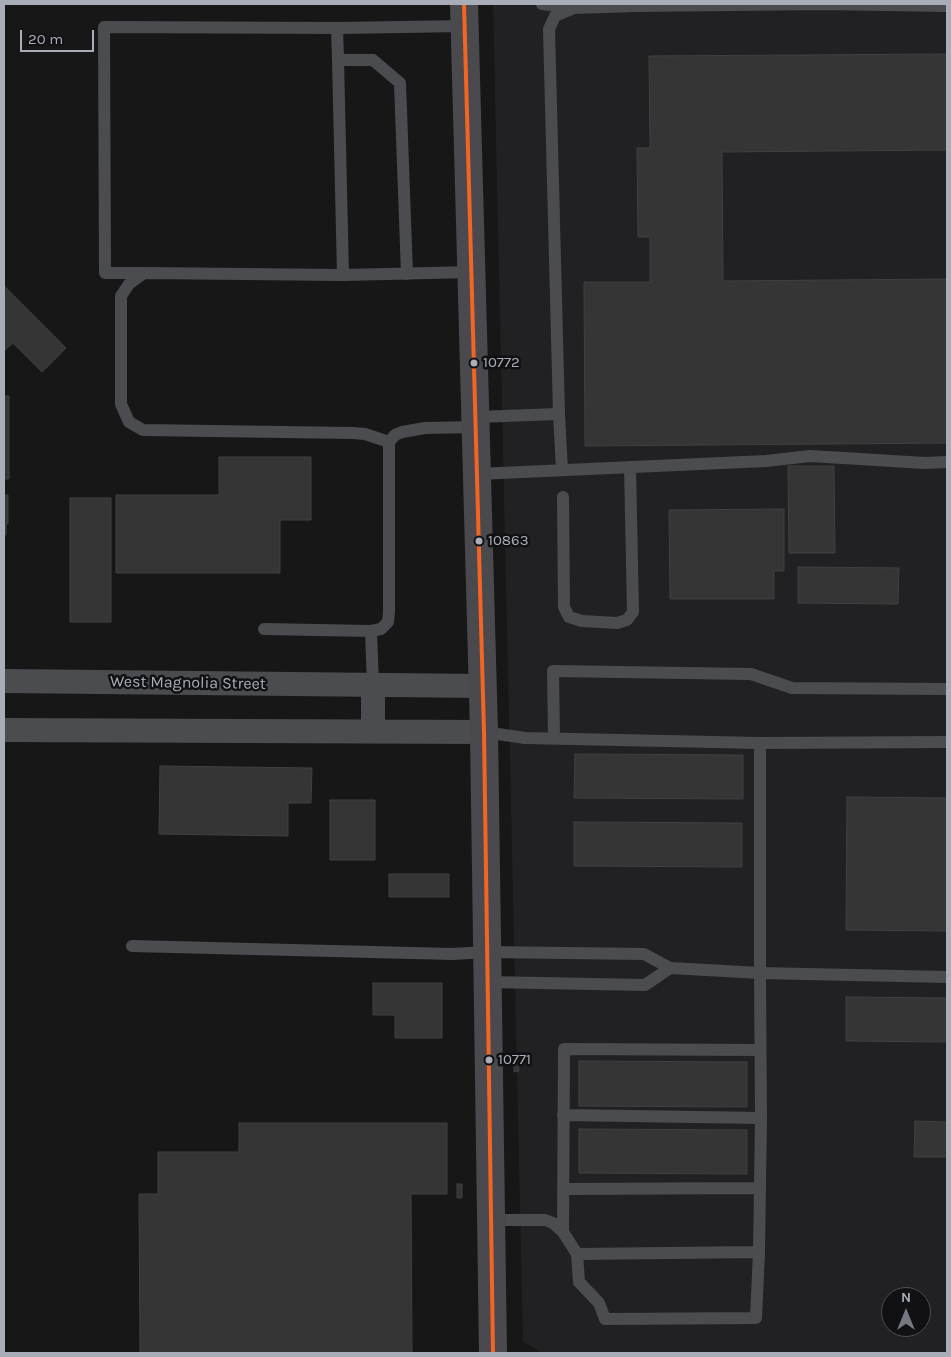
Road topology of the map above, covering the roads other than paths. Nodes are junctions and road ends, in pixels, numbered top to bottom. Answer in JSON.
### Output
{"nodes":[{"id":1,"x":542,"y":4,"type":"edge"},
{"id":2,"x":947,"y":6,"type":"edge"},
{"id":3,"x":574,"y":8,"type":"junction"},
{"id":4,"x":465,"y":15,"type":"edge"},
{"id":5,"x":337,"y":28,"type":"junction"},
{"id":6,"x":338,"y":60,"type":"junction"},
{"id":7,"x":472,"y":272,"type":"junction"},
{"id":8,"x":144,"y":273,"type":"junction"},
{"id":9,"x":407,"y":274,"type":"junction"},
{"id":10,"x":343,"y":275,"type":"junction"},
{"id":11,"x":559,"y":414,"type":"junction"},
{"id":12,"x":476,"y":422,"type":"junction"},
{"id":13,"x":389,"y":442,"type":"junction"},
{"id":14,"x":947,"y":462,"type":"edge"},
{"id":15,"x":630,"y":467,"type":"junction"},
{"id":16,"x":562,"y":470,"type":"junction"},
{"id":17,"x":478,"y":474,"type":"junction"},
{"id":18,"x":563,"y":497,"type":"dead end"},
{"id":19,"x":264,"y":629,"type":"dead end"},
{"id":20,"x":371,"y":631,"type":"junction"},
{"id":21,"x":4,"y":681,"type":"edge"},
{"id":22,"x":373,"y":685,"type":"junction"},
{"id":23,"x":483,"y":686,"type":"junction"},
{"id":24,"x":947,"y":689,"type":"edge"},
{"id":25,"x":4,"y":730,"type":"edge"},
{"id":26,"x":373,"y":731,"type":"junction"},
{"id":27,"x":484,"y":732,"type":"junction"},
{"id":28,"x":554,"y":738,"type":"junction"},
{"id":29,"x":947,"y":742,"type":"edge"},
{"id":30,"x":760,"y":743,"type":"junction"},
{"id":31,"x":132,"y":946,"type":"dead end"},
{"id":32,"x":488,"y":952,"type":"junction"},
{"id":33,"x":670,"y":968,"type":"junction"},
{"id":34,"x":760,"y":973,"type":"junction"},
{"id":35,"x":947,"y":977,"type":"edge"},
{"id":36,"x":488,"y":982,"type":"junction"},
{"id":37,"x":760,"y":1050,"type":"junction"},
{"id":38,"x":563,"y":1115,"type":"junction"},
{"id":39,"x":761,"y":1118,"type":"junction"},
{"id":40,"x":760,"y":1188,"type":"junction"},
{"id":41,"x":563,"y":1189,"type":"junction"},
{"id":42,"x":491,"y":1220,"type":"junction"},
{"id":43,"x":563,"y":1232,"type":"junction"},
{"id":44,"x":759,"y":1252,"type":"junction"},
{"id":45,"x":578,"y":1254,"type":"junction"},
{"id":46,"x":493,"y":1353,"type":"edge"}],
"edges":[{"from":1,"to":3,"type":"lane"},
{"from":2,"to":3,"type":"lane"},
{"from":3,"to":11,"type":"lane"},
{"from":4,"to":5,"type":"lane"},
{"from":4,"to":7,"type":"street"},
{"from":5,"to":6,"type":"lane"},
{"from":5,"to":8,"type":"lane"},
{"from":6,"to":9,"type":"lane"},
{"from":6,"to":10,"type":"lane"},
{"from":7,"to":9,"type":"lane"},
{"from":7,"to":12,"type":"street"},
{"from":8,"to":10,"type":"lane"},
{"from":8,"to":13,"type":"lane"},
{"from":9,"to":10,"type":"lane"},
{"from":11,"to":12,"type":"lane"},
{"from":11,"to":16,"type":"lane"},
{"from":12,"to":13,"type":"lane"},
{"from":12,"to":17,"type":"street"},
{"from":13,"to":20,"type":"lane"},
{"from":14,"to":15,"type":"lane"},
{"from":15,"to":16,"type":"lane"},
{"from":15,"to":18,"type":"lane"},
{"from":16,"to":17,"type":"lane"},
{"from":17,"to":23,"type":"street"},
{"from":19,"to":20,"type":"lane"},
{"from":20,"to":22,"type":"lane"},
{"from":21,"to":22,"type":"street","name":"West Magnolia Street"},
{"from":22,"to":23,"type":"street","name":"West Magnolia Street"},
{"from":22,"to":26,"type":"street"},
{"from":23,"to":27,"type":"street"},
{"from":24,"to":28,"type":"lane"},
{"from":25,"to":26,"type":"street"},
{"from":26,"to":27,"type":"street"},
{"from":27,"to":28,"type":"lane"},
{"from":27,"to":32,"type":"street"},
{"from":28,"to":30,"type":"lane"},
{"from":29,"to":30,"type":"lane"},
{"from":30,"to":34,"type":"lane"},
{"from":31,"to":32,"type":"lane"},
{"from":32,"to":33,"type":"lane"},
{"from":32,"to":36,"type":"street"},
{"from":33,"to":34,"type":"lane"},
{"from":33,"to":36,"type":"lane"},
{"from":34,"to":35,"type":"lane"},
{"from":34,"to":37,"type":"lane"},
{"from":36,"to":42,"type":"street"},
{"from":37,"to":38,"type":"lane"},
{"from":37,"to":39,"type":"lane"},
{"from":38,"to":39,"type":"lane"},
{"from":38,"to":41,"type":"lane"},
{"from":39,"to":40,"type":"lane"},
{"from":40,"to":41,"type":"lane"},
{"from":40,"to":44,"type":"lane"},
{"from":41,"to":43,"type":"lane"},
{"from":42,"to":43,"type":"lane"},
{"from":42,"to":46,"type":"street"},
{"from":43,"to":45,"type":"lane"},
{"from":44,"to":45,"type":"lane"},
{"from":44,"to":45,"type":"lane"}]}
